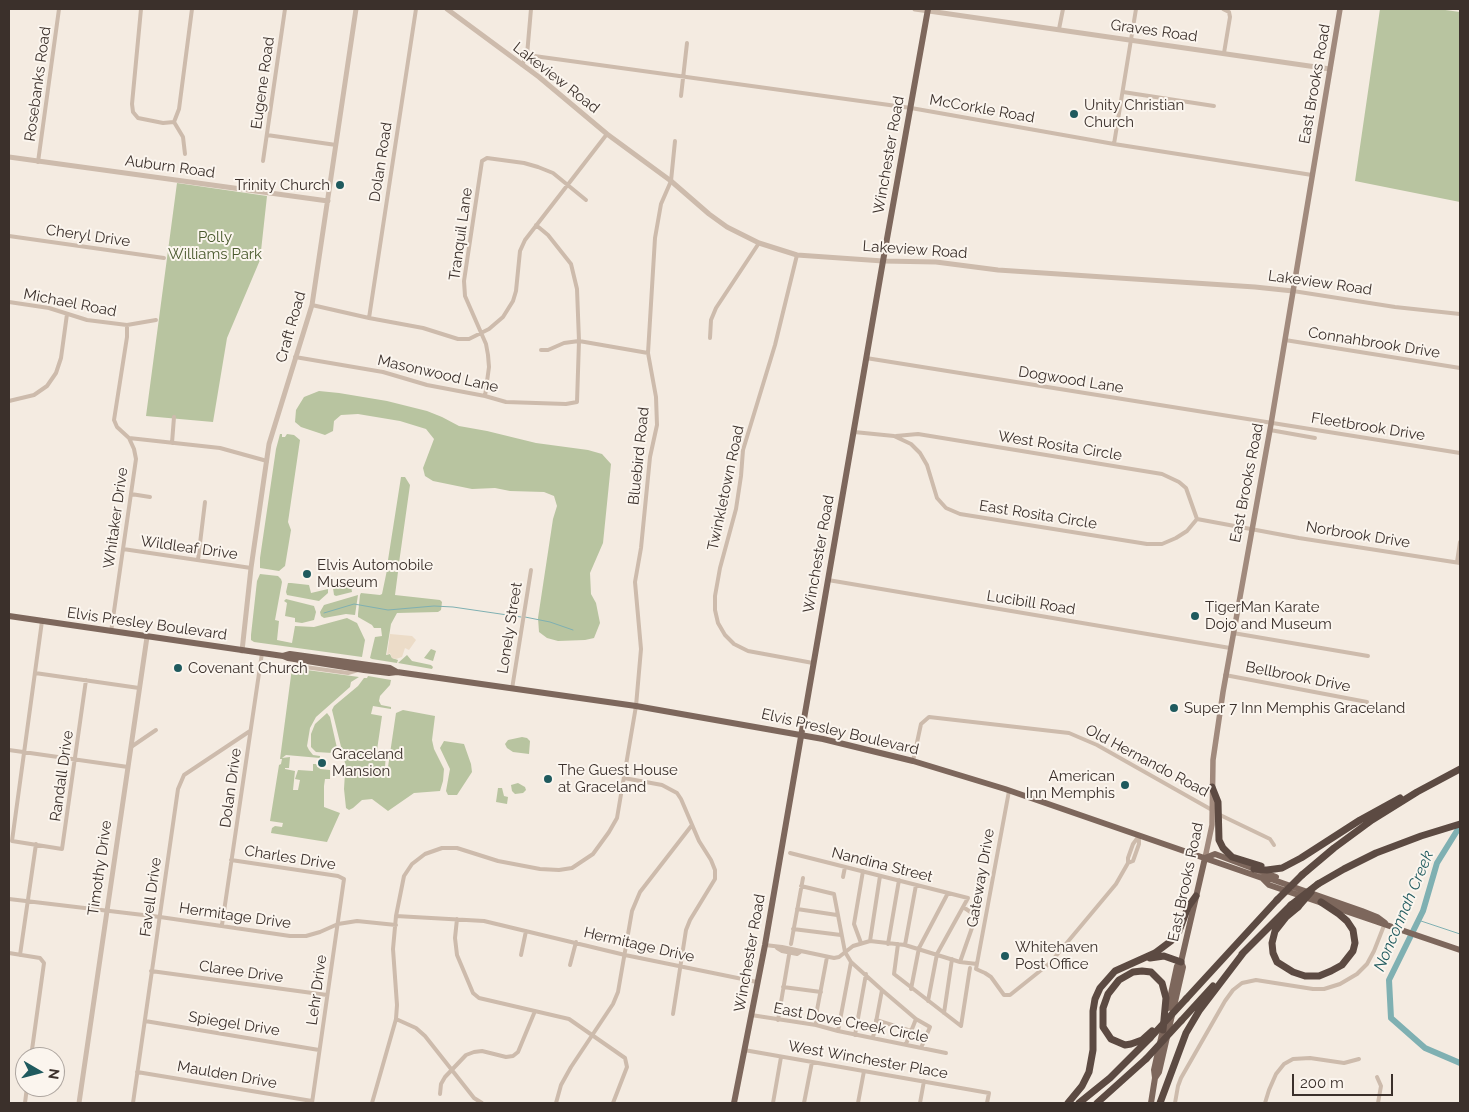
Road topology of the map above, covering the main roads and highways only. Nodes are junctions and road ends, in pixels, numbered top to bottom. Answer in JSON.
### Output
{"nodes":[{"id":1,"x":1340,"y":9,"type":"edge"},
{"id":2,"x":928,"y":10,"type":"edge"},
{"id":3,"x":9,"y":616,"type":"edge"},
{"id":4,"x":282,"y":656,"type":"junction"},
{"id":5,"x":397,"y":672,"type":"junction"},
{"id":6,"x":800,"y":734,"type":"junction"},
{"id":7,"x":1460,"y":769,"type":"edge"},
{"id":8,"x":1212,"y":787,"type":"joint"},
{"id":9,"x":1417,"y":792,"type":"junction"},
{"id":10,"x":1216,"y":812,"type":"junction"},
{"id":11,"x":1460,"y":824,"type":"edge"},
{"id":12,"x":1205,"y":858,"type":"junction"},
{"id":13,"x":1288,"y":864,"type":"junction"},
{"id":14,"x":1254,"y":869,"type":"junction"},
{"id":15,"x":1262,"y":878,"type":"junction"},
{"id":16,"x":1299,"y":888,"type":"junction"},
{"id":17,"x":1196,"y":896,"type":"junction"},
{"id":18,"x":1321,"y":902,"type":"junction"},
{"id":19,"x":1294,"y":906,"type":"junction"},
{"id":20,"x":1388,"y":924,"type":"junction"},
{"id":21,"x":1460,"y":950,"type":"edge"},
{"id":22,"x":1244,"y":952,"type":"junction"},
{"id":23,"x":1134,"y":962,"type":"junction"},
{"id":24,"x":1181,"y":962,"type":"junction"},
{"id":25,"x":1163,"y":1030,"type":"junction"},
{"id":26,"x":1151,"y":1034,"type":"junction"},
{"id":27,"x":1156,"y":1078,"type":"junction"},
{"id":28,"x":734,"y":1103,"type":"edge"},
{"id":29,"x":1068,"y":1103,"type":"edge"},
{"id":30,"x":1079,"y":1103,"type":"edge"},
{"id":31,"x":1097,"y":1103,"type":"edge"},
{"id":32,"x":1151,"y":1103,"type":"edge"},
{"id":33,"x":1160,"y":1103,"type":"edge"}],
"edges":[{"from":1,"to":8,"type":"main road","name":"East Brooks Road"},
{"from":2,"to":6,"type":"main road","name":"Winchester Road"},
{"from":3,"to":4,"type":"main road","name":"Elvis Presley Boulevard"},
{"from":4,"to":5,"type":"main road","name":"Elvis Presley Boulevard"},
{"from":4,"to":5,"type":"main road","name":"Elvis Presley Boulevard"},
{"from":5,"to":6,"type":"main road","name":"Elvis Presley Boulevard"},
{"from":6,"to":12,"type":"main road","name":"Elvis Presley Boulevard"},
{"from":6,"to":28,"type":"main road","name":"Winchester Road"},
{"from":7,"to":9,"type":"highway"},
{"from":8,"to":10,"type":"highway"},
{"from":9,"to":13,"type":"highway"},
{"from":9,"to":26,"type":"highway","bridge":true},
{"from":10,"to":12,"type":"main road","name":"East Brooks Road"},
{"from":10,"to":13,"type":"highway"},
{"from":11,"to":19,"type":"highway","bridge":true},
{"from":12,"to":14,"type":"main road"},
{"from":12,"to":15,"type":"main road","name":"Elvis Presley Boulevard"},
{"from":12,"to":17,"type":"main road","name":"East Brooks Road"},
{"from":13,"to":14,"type":"highway"},
{"from":14,"to":16,"type":"main road"},
{"from":15,"to":16,"type":"main road","name":"Elvis Presley Boulevard"},
{"from":15,"to":18,"type":"main road","name":"Elvis Presley Boulevard"},
{"from":16,"to":20,"type":"main road","name":"Elvis Presley Boulevard"},
{"from":17,"to":23,"type":"highway"},
{"from":17,"to":24,"type":"main road","name":"East Brooks Road"},
{"from":18,"to":19,"type":"highway"},
{"from":18,"to":20,"type":"main road","name":"Elvis Presley Boulevard"},
{"from":19,"to":22,"type":"highway"},
{"from":20,"to":21,"type":"main road","name":"Elvis Presley Boulevard"},
{"from":22,"to":31,"type":"highway","bridge":true},
{"from":22,"to":33,"type":"highway"},
{"from":23,"to":24,"type":"highway"},
{"from":23,"to":29,"type":"highway"},
{"from":24,"to":25,"type":"main road","name":"East Brooks Road"},
{"from":24,"to":27,"type":"main road","name":"East Brooks Road"},
{"from":25,"to":26,"type":"highway"},
{"from":25,"to":27,"type":"main road","name":"East Brooks Road"},
{"from":26,"to":30,"type":"highway"},
{"from":27,"to":32,"type":"main road","name":"East Brooks Road"}]}
